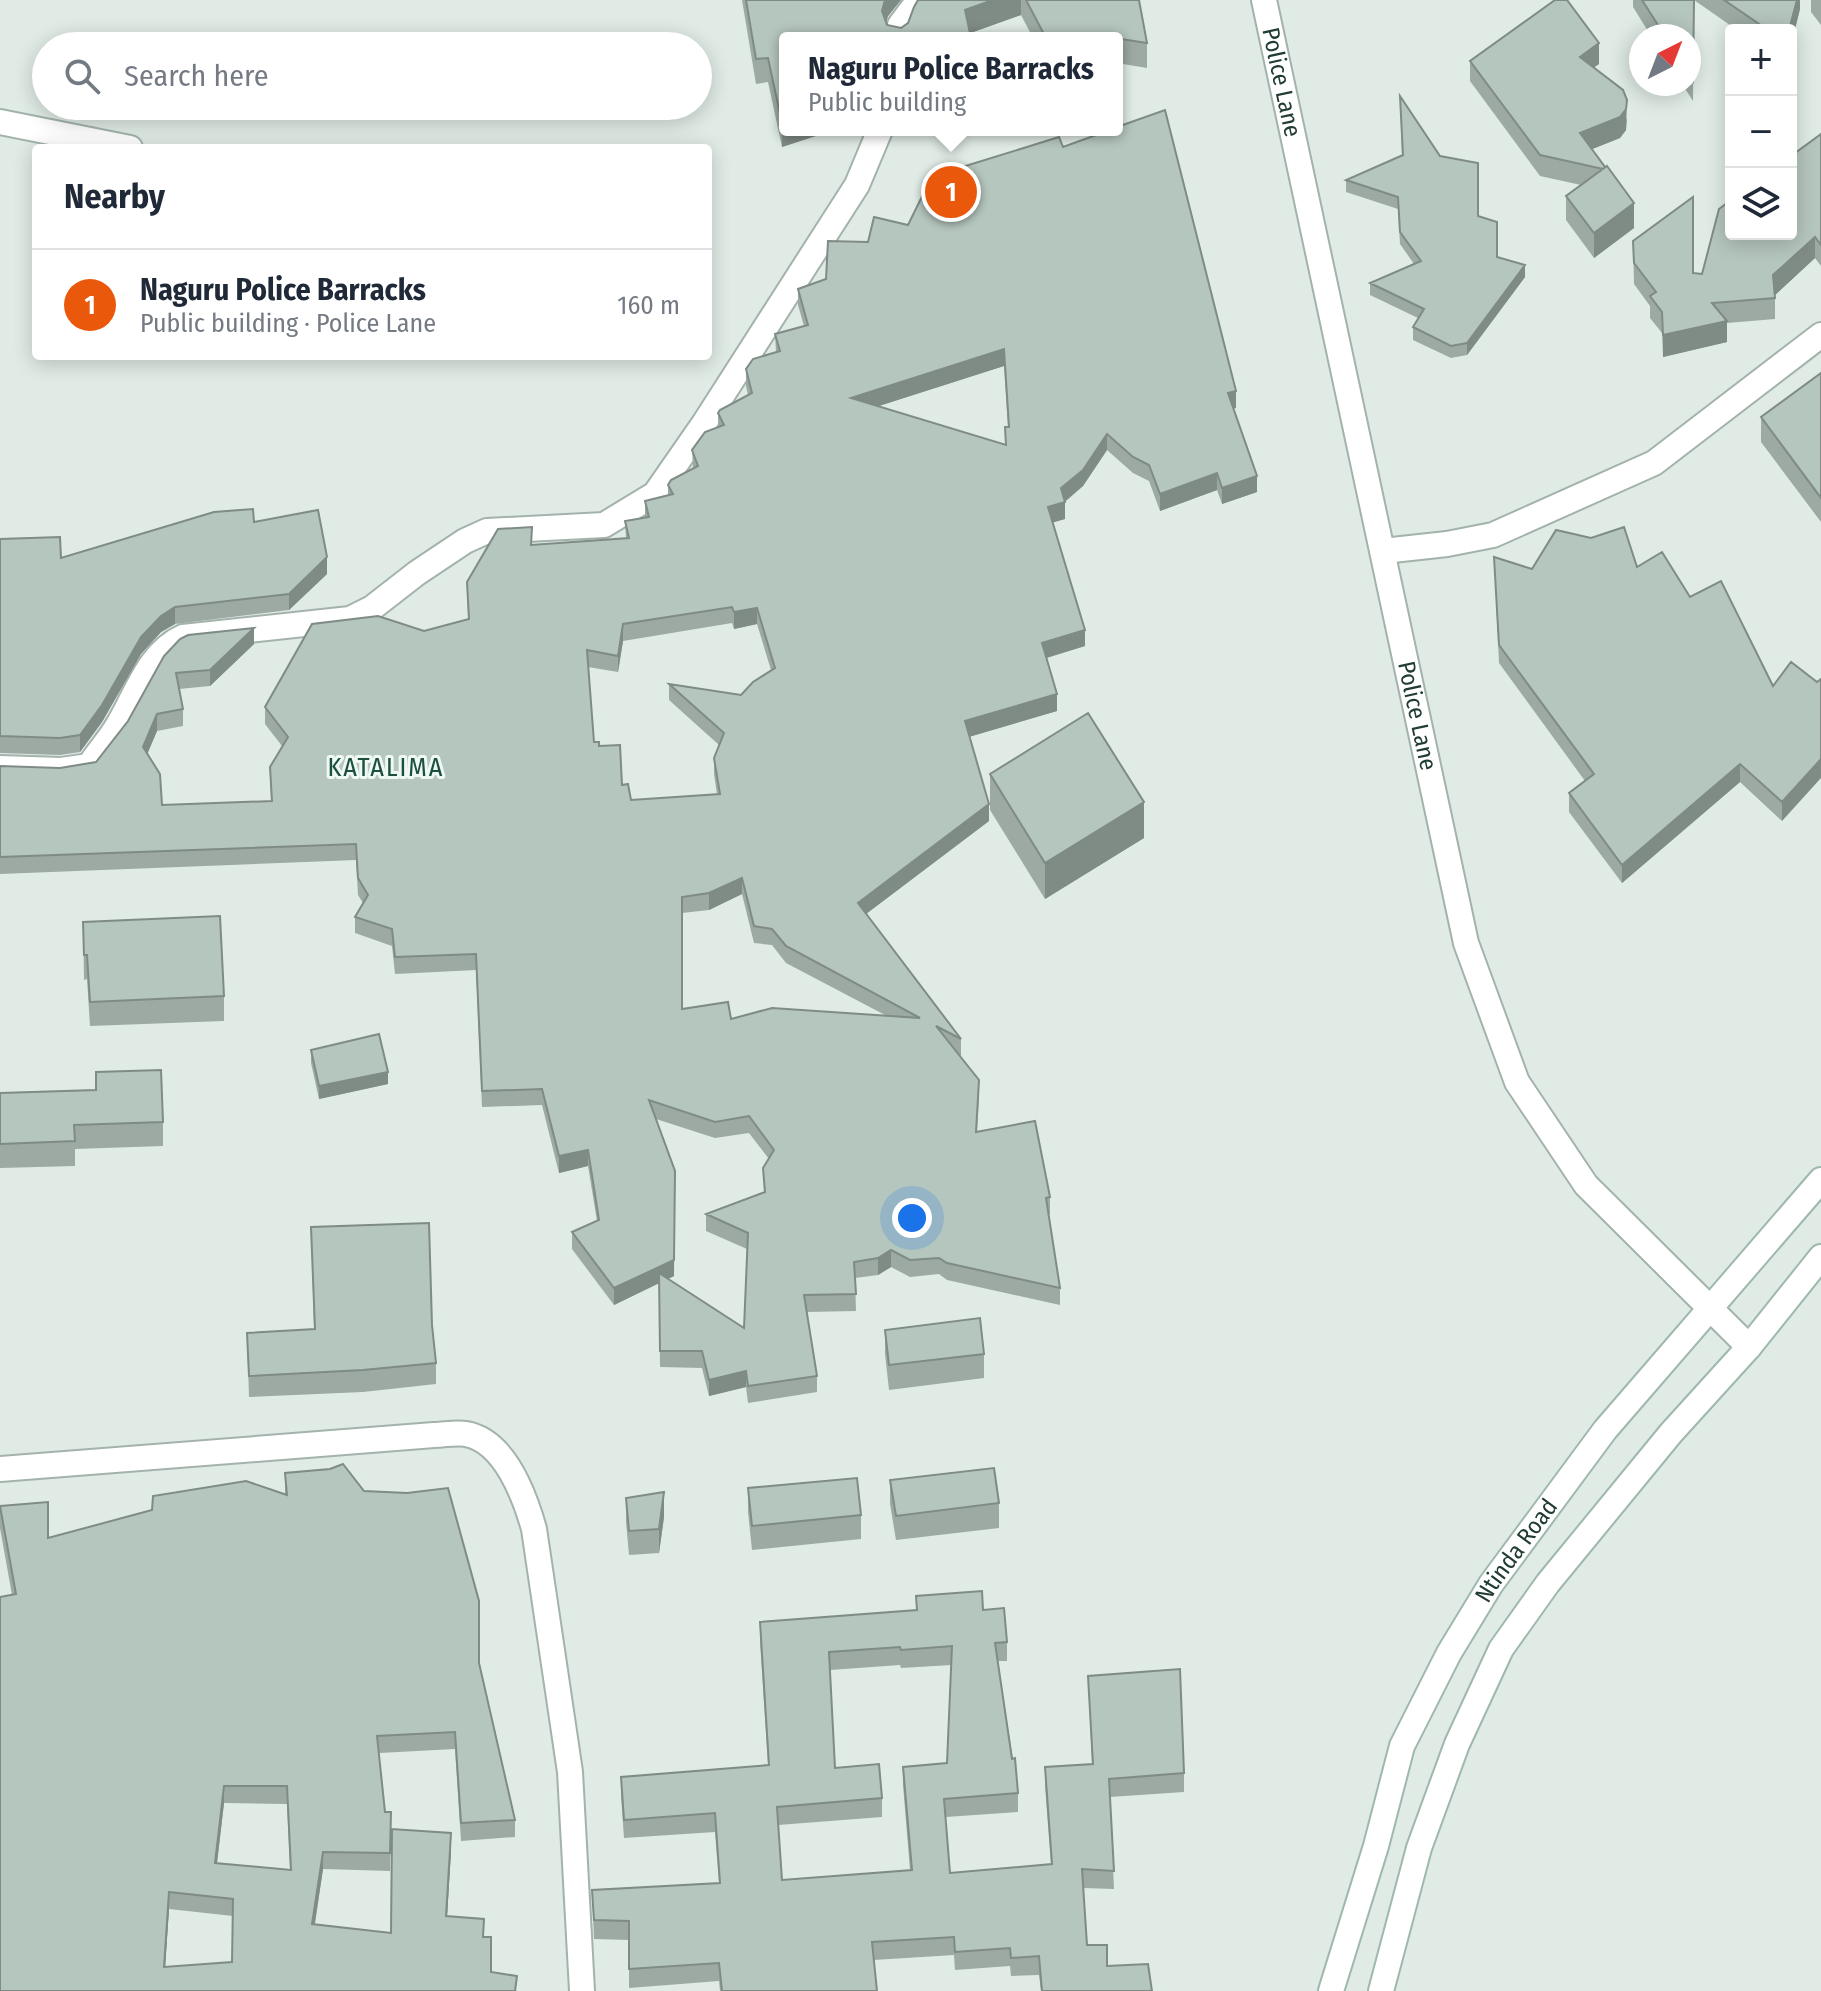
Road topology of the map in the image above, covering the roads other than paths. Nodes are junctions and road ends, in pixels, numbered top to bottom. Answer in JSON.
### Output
{"nodes":[{"id":1,"x":919,"y":0,"type":"edge"},
{"id":2,"x":1264,"y":0,"type":"edge"},
{"id":3,"x":898,"y":32,"type":"edge"},
{"id":4,"x":0,"y":122,"type":"edge"},
{"id":5,"x":877,"y":136,"type":"edge"},
{"id":6,"x":110,"y":144,"type":"edge"},
{"id":7,"x":1821,"y":335,"type":"edge"},
{"id":8,"x":1383,"y":551,"type":"junction"},
{"id":9,"x":0,"y":768,"type":"edge"},
{"id":10,"x":1821,"y":1180,"type":"edge"},
{"id":11,"x":1821,"y":1257,"type":"edge"},
{"id":12,"x":1709,"y":1308,"type":"junction"},
{"id":13,"x":1749,"y":1347,"type":"junction"},
{"id":14,"x":0,"y":1469,"type":"edge"},
{"id":15,"x":582,"y":1991,"type":"edge"},
{"id":16,"x":1331,"y":1991,"type":"edge"},
{"id":17,"x":1381,"y":1991,"type":"edge"}],
"edges":[{"from":1,"to":3,"type":"street"},
{"from":2,"to":8,"type":"street","name":"Police Lane"},
{"from":4,"to":6,"type":"street"},
{"from":5,"to":9,"type":"street"},
{"from":7,"to":8,"type":"street"},
{"from":8,"to":12,"type":"street","name":"Police Lane"},
{"from":10,"to":12,"type":"street","name":"Ntinda Road"},
{"from":11,"to":13,"type":"street","name":"Ntinda Road"},
{"from":12,"to":13,"type":"street","name":"Police Lane"},
{"from":12,"to":16,"type":"street","name":"Ntinda Road"},
{"from":13,"to":17,"type":"street","name":"Ntinda Road"},
{"from":14,"to":15,"type":"street"}]}
